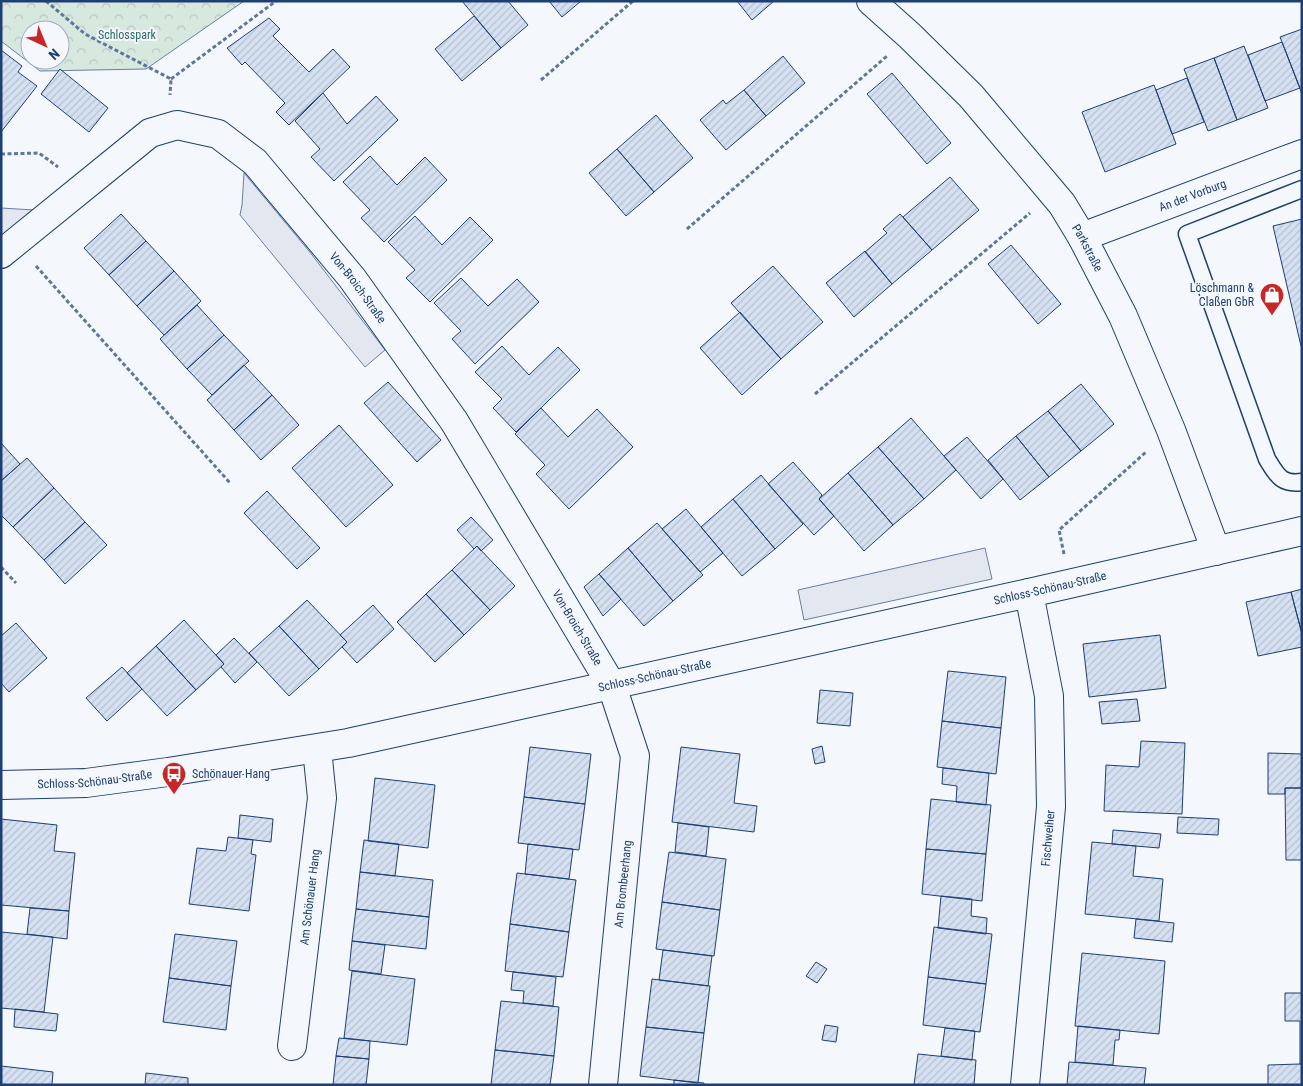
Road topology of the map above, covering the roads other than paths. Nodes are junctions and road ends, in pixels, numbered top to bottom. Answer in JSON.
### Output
{"nodes":[{"id":1,"x":871,"y":1,"type":"edge"},
{"id":2,"x":1302,"y":154,"type":"edge"},
{"id":3,"x":1302,"y":189,"type":"edge"},
{"id":4,"x":1082,"y":236,"type":"junction"},
{"id":5,"x":8,"y":249,"type":"edge"},
{"id":6,"x":1302,"y":482,"type":"edge"},
{"id":7,"x":1302,"y":531,"type":"edge"},
{"id":8,"x":1216,"y":551,"type":"junction"},
{"id":9,"x":1029,"y":594,"type":"junction"},
{"id":10,"x":612,"y":686,"type":"junction"},
{"id":11,"x":317,"y":749,"type":"junction"},
{"id":12,"x":1,"y":785,"type":"edge"},
{"id":13,"x":292,"y":1046,"type":"dead end"},
{"id":14,"x":603,"y":1085,"type":"edge"},
{"id":15,"x":1025,"y":1085,"type":"edge"}],
"edges":[{"from":1,"to":4,"type":"street","name":"Parkstraße"},
{"from":2,"to":4,"type":"street","name":"An der Vorburg"},
{"from":3,"to":6,"type":"lane"},
{"from":4,"to":8,"type":"street","name":"Parkstraße"},
{"from":5,"to":10,"type":"street","name":"Von-Broich-Straße"},
{"from":7,"to":8,"type":"street","name":"Schloss-Schönau-Straße"},
{"from":8,"to":9,"type":"street","name":"Schloss-Schönau-Straße"},
{"from":9,"to":10,"type":"street","name":"Schloss-Schönau-Straße"},
{"from":9,"to":15,"type":"street","name":"Fischweiher"},
{"from":10,"to":11,"type":"street","name":"Schloss-Schönau-Straße"},
{"from":10,"to":14,"type":"street","name":"Am Brombeerhang"},
{"from":11,"to":12,"type":"street","name":"Schloss-Schönau-Straße"},
{"from":11,"to":13,"type":"street","name":"Am Schönauer Hang"}]}
